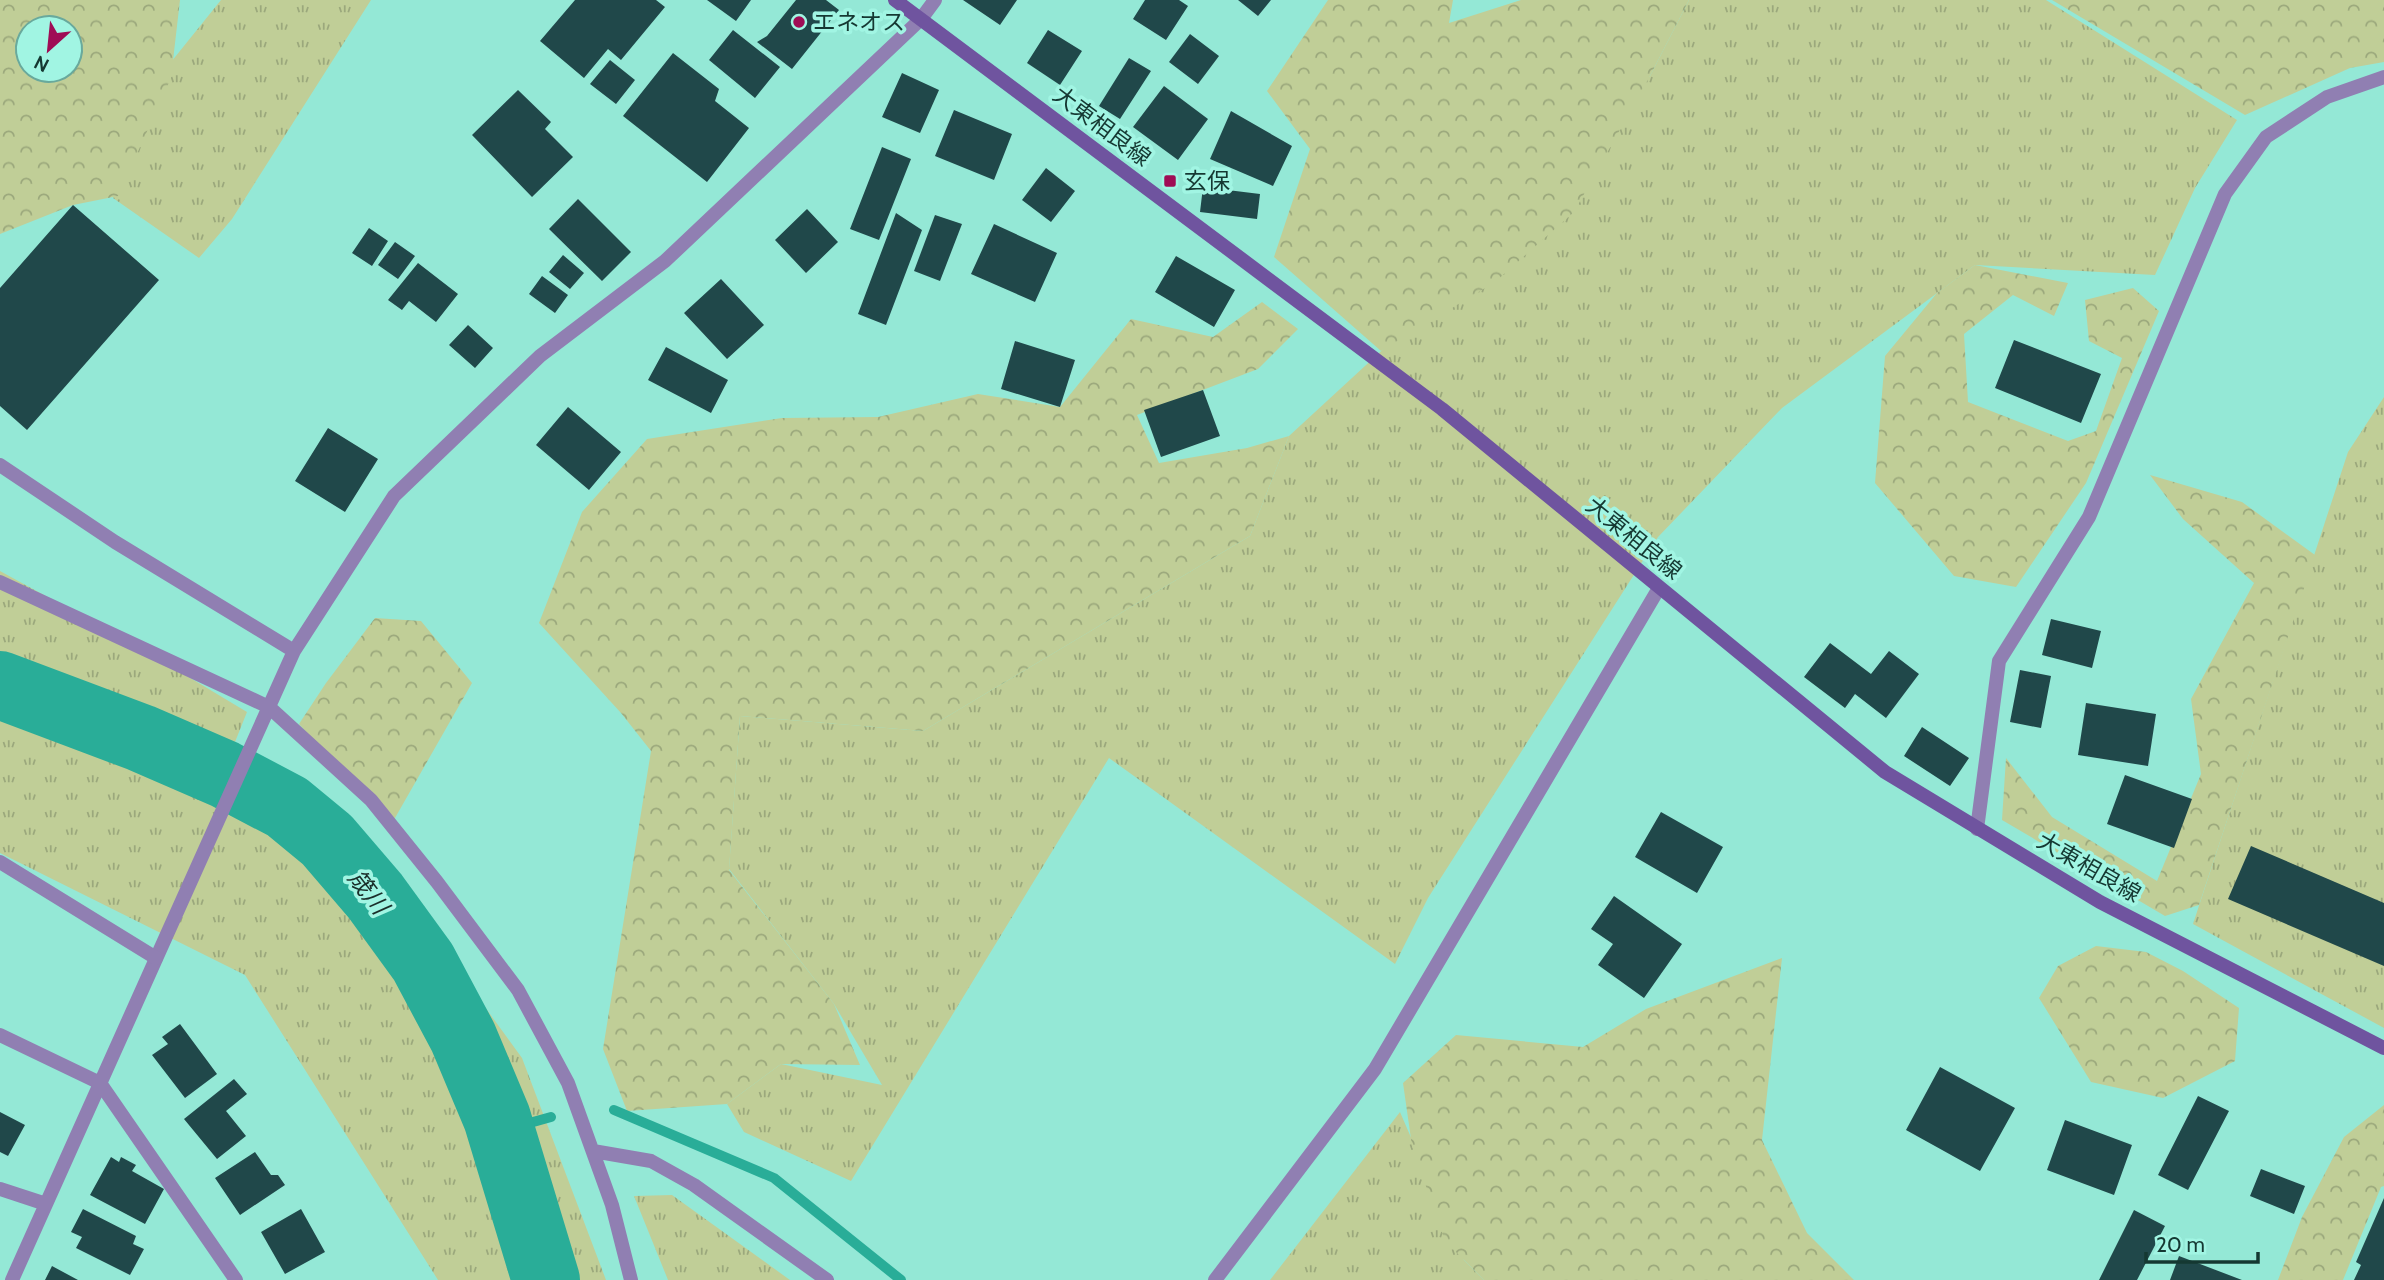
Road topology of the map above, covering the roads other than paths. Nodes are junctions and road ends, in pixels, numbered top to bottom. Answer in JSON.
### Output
{"nodes":[{"id":1,"x":895,"y":0,"type":"edge"},
{"id":2,"x":935,"y":0,"type":"edge"},
{"id":3,"x":921,"y":19,"type":"junction"},
{"id":4,"x":2384,"y":77,"type":"edge"},
{"id":5,"x":0,"y":465,"type":"edge"},
{"id":6,"x":0,"y":582,"type":"edge"},
{"id":7,"x":1659,"y":588,"type":"junction"},
{"id":8,"x":295,"y":651,"type":"junction"},
{"id":9,"x":269,"y":707,"type":"junction"},
{"id":10,"x":1977,"y":829,"type":"junction"},
{"id":11,"x":0,"y":862,"type":"edge"},
{"id":12,"x":156,"y":958,"type":"junction"},
{"id":13,"x":0,"y":1035,"type":"edge"},
{"id":14,"x":2384,"y":1048,"type":"edge"},
{"id":15,"x":100,"y":1083,"type":"junction"},
{"id":16,"x":593,"y":1151,"type":"junction"},
{"id":17,"x":0,"y":1189,"type":"edge"},
{"id":18,"x":46,"y":1204,"type":"junction"},
{"id":19,"x":12,"y":1280,"type":"edge"},
{"id":20,"x":236,"y":1280,"type":"edge"},
{"id":21,"x":631,"y":1280,"type":"edge"},
{"id":22,"x":827,"y":1280,"type":"edge"},
{"id":23,"x":1215,"y":1280,"type":"edge"}],
"edges":[{"from":1,"to":3,"type":"main road","name":"大東相良線"},
{"from":2,"to":3,"type":"street"},
{"from":3,"to":7,"type":"main road","name":"大東相良線"},
{"from":3,"to":8,"type":"street"},
{"from":4,"to":10,"type":"street"},
{"from":5,"to":8,"type":"street"},
{"from":6,"to":9,"type":"street"},
{"from":7,"to":10,"type":"main road","name":"大東相良線"},
{"from":7,"to":23,"type":"street"},
{"from":8,"to":9,"type":"street"},
{"from":9,"to":12,"type":"street"},
{"from":9,"to":16,"type":"street"},
{"from":10,"to":14,"type":"main road","name":"大東相良線"},
{"from":11,"to":12,"type":"street"},
{"from":12,"to":15,"type":"street"},
{"from":13,"to":15,"type":"street"},
{"from":15,"to":18,"type":"street"},
{"from":15,"to":20,"type":"street"},
{"from":16,"to":21,"type":"street"},
{"from":16,"to":22,"type":"street"},
{"from":17,"to":18,"type":"street"},
{"from":18,"to":19,"type":"street"}]}
